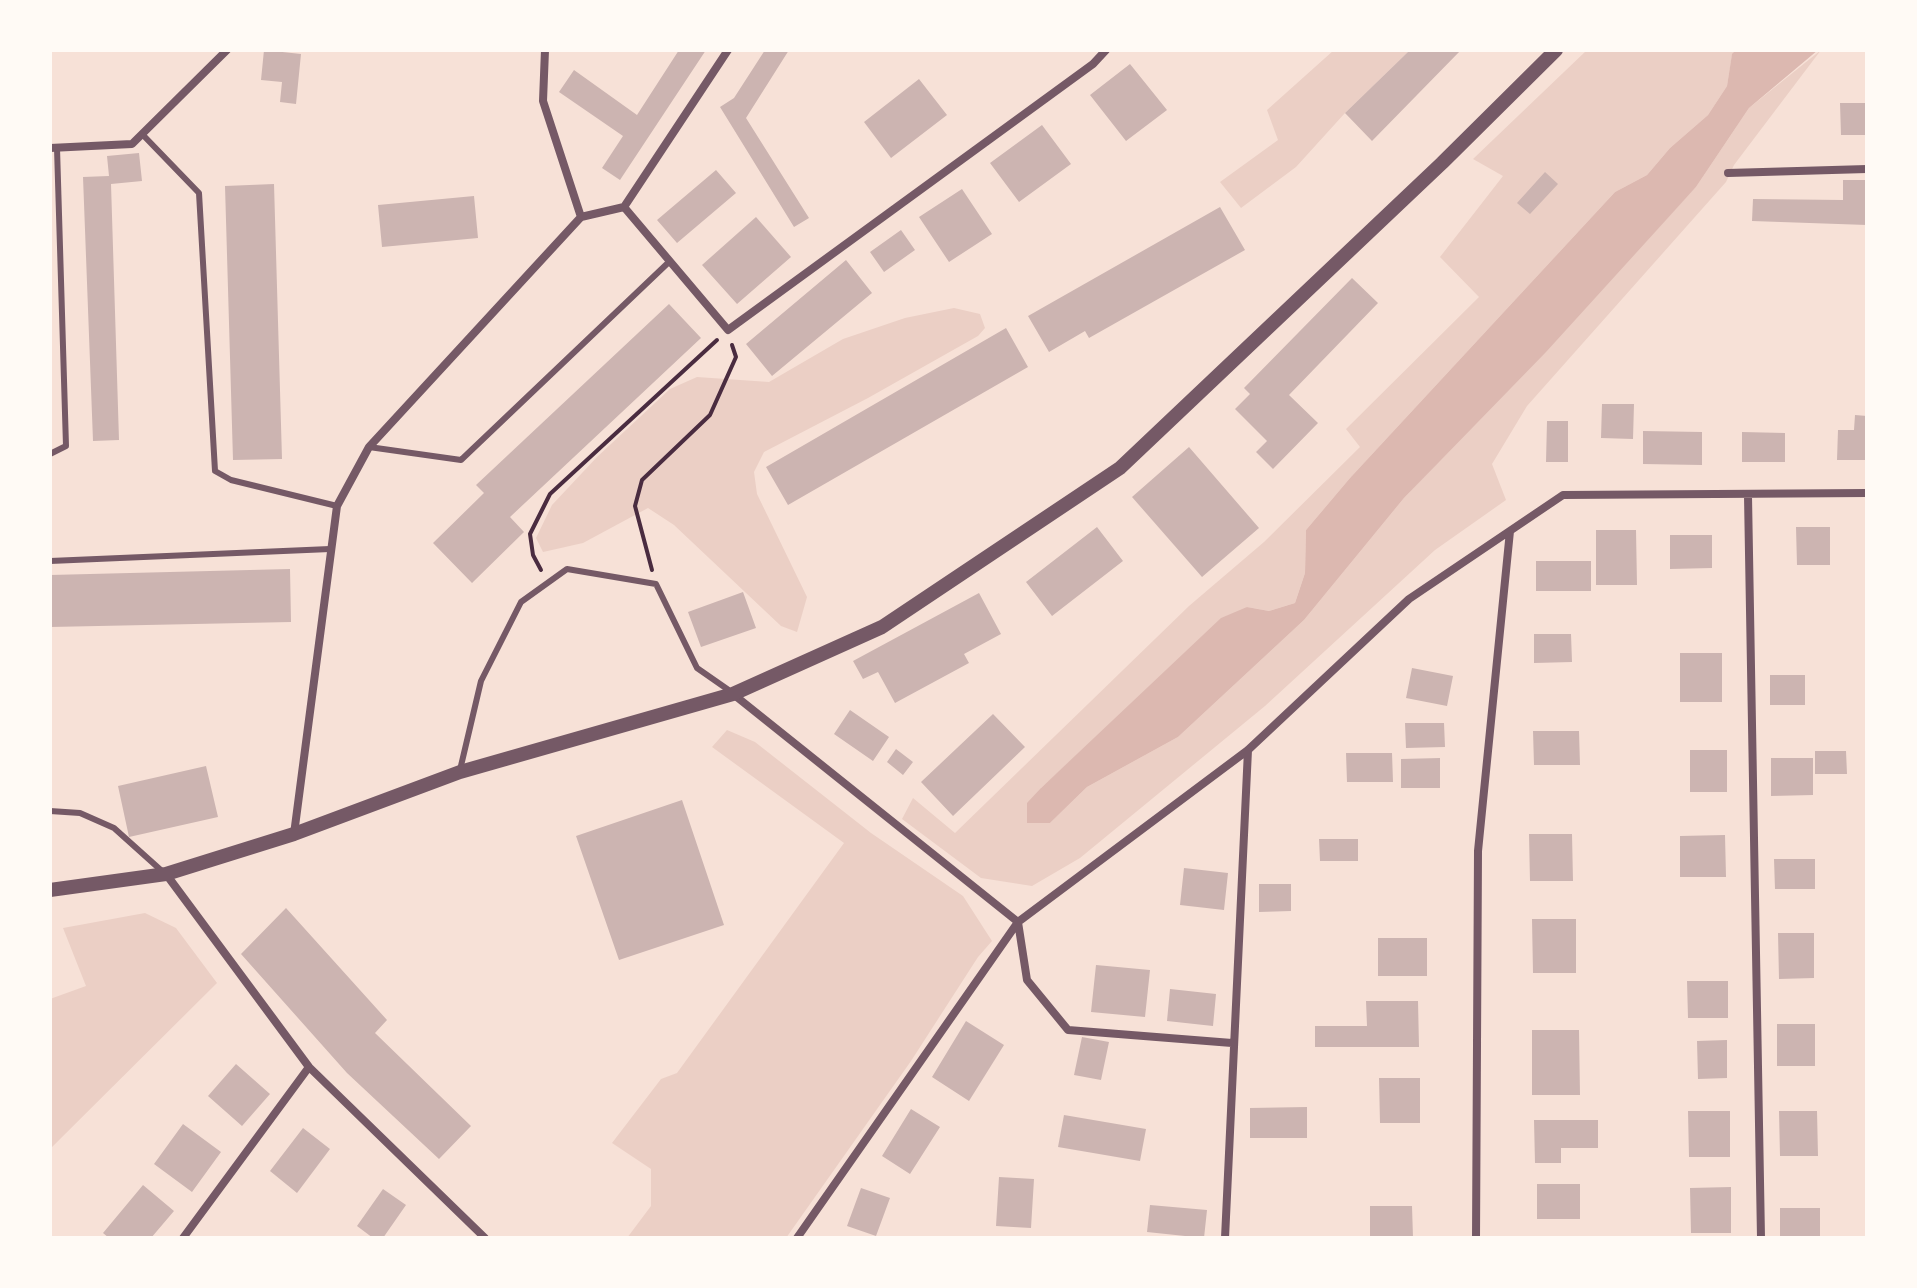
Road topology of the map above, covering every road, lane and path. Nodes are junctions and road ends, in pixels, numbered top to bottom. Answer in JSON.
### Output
{"nodes":[{"id":1,"x":227,"y":50,"type":"edge"},
{"id":2,"x":545,"y":50,"type":"edge"},
{"id":3,"x":728,"y":50,"type":"edge"},
{"id":4,"x":1106,"y":50,"type":"edge"},
{"id":5,"x":1556,"y":50,"type":"edge"},
{"id":6,"x":142,"y":134,"type":"junction"},
{"id":7,"x":54,"y":148,"type":"edge"},
{"id":8,"x":1867,"y":169,"type":"edge"},
{"id":9,"x":1728,"y":173,"type":"dead end"},
{"id":10,"x":624,"y":207,"type":"junction"},
{"id":11,"x":581,"y":217,"type":"junction"},
{"id":12,"x":670,"y":261,"type":"junction"},
{"id":13,"x":728,"y":330,"type":"junction"},
{"id":14,"x":369,"y":447,"type":"junction"},
{"id":15,"x":50,"y":454,"type":"edge"},
{"id":16,"x":1867,"y":493,"type":"edge"},
{"id":17,"x":1748,"y":496,"type":"junction"},
{"id":18,"x":337,"y":506,"type":"junction"},
{"id":19,"x":1510,"y":531,"type":"junction"},
{"id":20,"x":330,"y":549,"type":"junction"},
{"id":21,"x":50,"y":561,"type":"edge"},
{"id":22,"x":549,"y":582,"type":"junction"},
{"id":23,"x":656,"y":584,"type":"junction"},
{"id":24,"x":733,"y":694,"type":"junction"},
{"id":25,"x":1248,"y":750,"type":"junction"},
{"id":26,"x":460,"y":772,"type":"junction"},
{"id":27,"x":50,"y":811,"type":"edge"},
{"id":28,"x":294,"y":834,"type":"junction"},
{"id":29,"x":166,"y":874,"type":"junction"},
{"id":30,"x":50,"y":890,"type":"edge"},
{"id":31,"x":1018,"y":922,"type":"junction"},
{"id":32,"x":1232,"y":1043,"type":"junction"},
{"id":33,"x":309,"y":1067,"type":"junction"},
{"id":34,"x":183,"y":1238,"type":"edge"},
{"id":35,"x":485,"y":1238,"type":"edge"},
{"id":36,"x":797,"y":1238,"type":"edge"},
{"id":37,"x":1225,"y":1238,"type":"edge"},
{"id":38,"x":1476,"y":1238,"type":"edge"},
{"id":39,"x":1761,"y":1238,"type":"edge"}],
"edges":[{"from":1,"to":6,"type":"street"},
{"from":2,"to":11,"type":"street"},
{"from":3,"to":10,"type":"street"},
{"from":4,"to":13,"type":"street"},
{"from":5,"to":24,"type":"street"},
{"from":6,"to":7,"type":"street"},
{"from":6,"to":18,"type":"lane"},
{"from":7,"to":15,"type":"lane"},
{"from":8,"to":9,"type":"street"},
{"from":10,"to":11,"type":"street"},
{"from":10,"to":12,"type":"street"},
{"from":11,"to":14,"type":"street"},
{"from":12,"to":13,"type":"street"},
{"from":12,"to":14,"type":"lane"},
{"from":13,"to":22,"type":"path"},
{"from":13,"to":23,"type":"path"},
{"from":14,"to":18,"type":"street"},
{"from":16,"to":17,"type":"street"},
{"from":17,"to":19,"type":"street"},
{"from":17,"to":39,"type":"street"},
{"from":18,"to":20,"type":"street"},
{"from":19,"to":25,"type":"street"},
{"from":19,"to":38,"type":"street"},
{"from":20,"to":21,"type":"lane"},
{"from":20,"to":28,"type":"street"},
{"from":22,"to":23,"type":"lane"},
{"from":22,"to":26,"type":"lane"},
{"from":23,"to":24,"type":"lane"},
{"from":24,"to":26,"type":"street"},
{"from":24,"to":31,"type":"street"},
{"from":25,"to":31,"type":"street"},
{"from":25,"to":32,"type":"street"},
{"from":26,"to":28,"type":"street"},
{"from":27,"to":29,"type":"lane"},
{"from":28,"to":29,"type":"street"},
{"from":29,"to":30,"type":"street"},
{"from":29,"to":33,"type":"street"},
{"from":31,"to":32,"type":"street"},
{"from":31,"to":36,"type":"street"},
{"from":32,"to":37,"type":"street"},
{"from":33,"to":34,"type":"street"},
{"from":33,"to":35,"type":"street"}]}
